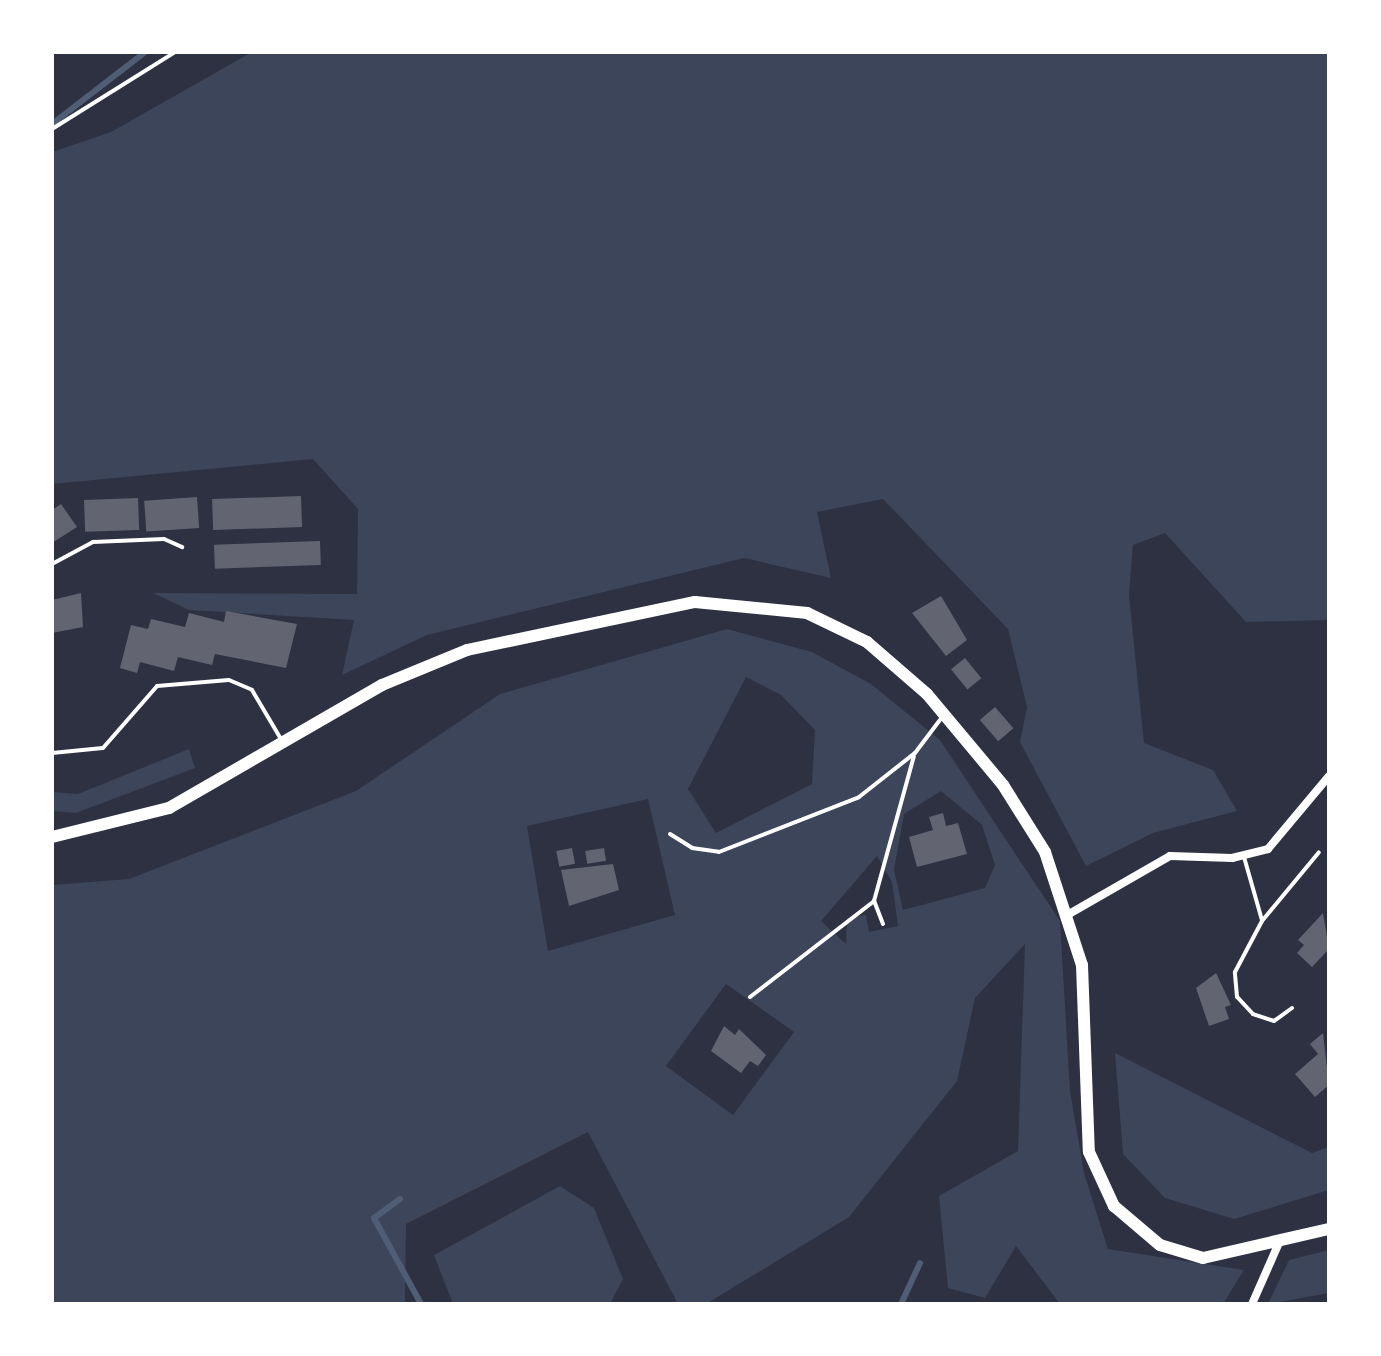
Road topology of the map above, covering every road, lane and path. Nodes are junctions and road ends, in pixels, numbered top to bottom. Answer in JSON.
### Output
{"nodes":[{"id":1,"x":175,"y":52,"type":"edge"},
{"id":2,"x":52,"y":129,"type":"edge"},
{"id":3,"x":182,"y":547,"type":"dead end"},
{"id":4,"x":52,"y":564,"type":"edge"},
{"id":5,"x":945,"y":714,"type":"junction"},
{"id":6,"x":284,"y":743,"type":"junction"},
{"id":7,"x":52,"y":753,"type":"edge"},
{"id":8,"x":915,"y":753,"type":"junction"},
{"id":9,"x":1329,"y":776,"type":"edge"},
{"id":10,"x":670,"y":834,"type":"dead end"},
{"id":11,"x":52,"y":837,"type":"edge"},
{"id":12,"x":1319,"y":852,"type":"dead end"},
{"id":13,"x":1244,"y":857,"type":"junction"},
{"id":14,"x":874,"y":901,"type":"junction"},
{"id":15,"x":1069,"y":914,"type":"junction"},
{"id":16,"x":1262,"y":921,"type":"junction"},
{"id":17,"x":883,"y":924,"type":"dead end"},
{"id":18,"x":750,"y":997,"type":"dead end"},
{"id":19,"x":1292,"y":1008,"type":"dead end"},
{"id":20,"x":1329,"y":1229,"type":"edge"},
{"id":21,"x":1278,"y":1245,"type":"junction"},
{"id":22,"x":1252,"y":1304,"type":"edge"}],
"edges":[{"from":1,"to":2,"type":"lane"},
{"from":3,"to":4,"type":"lane"},
{"from":5,"to":6,"type":"main road"},
{"from":5,"to":8,"type":"lane"},
{"from":5,"to":15,"type":"main road"},
{"from":6,"to":7,"type":"lane"},
{"from":6,"to":11,"type":"main road"},
{"from":8,"to":10,"type":"lane"},
{"from":8,"to":14,"type":"lane"},
{"from":9,"to":13,"type":"street"},
{"from":12,"to":16,"type":"lane"},
{"from":13,"to":15,"type":"street"},
{"from":13,"to":16,"type":"lane"},
{"from":14,"to":17,"type":"lane"},
{"from":14,"to":18,"type":"lane"},
{"from":15,"to":21,"type":"main road"},
{"from":16,"to":19,"type":"lane"},
{"from":20,"to":21,"type":"main road"},
{"from":21,"to":22,"type":"street"}]}
